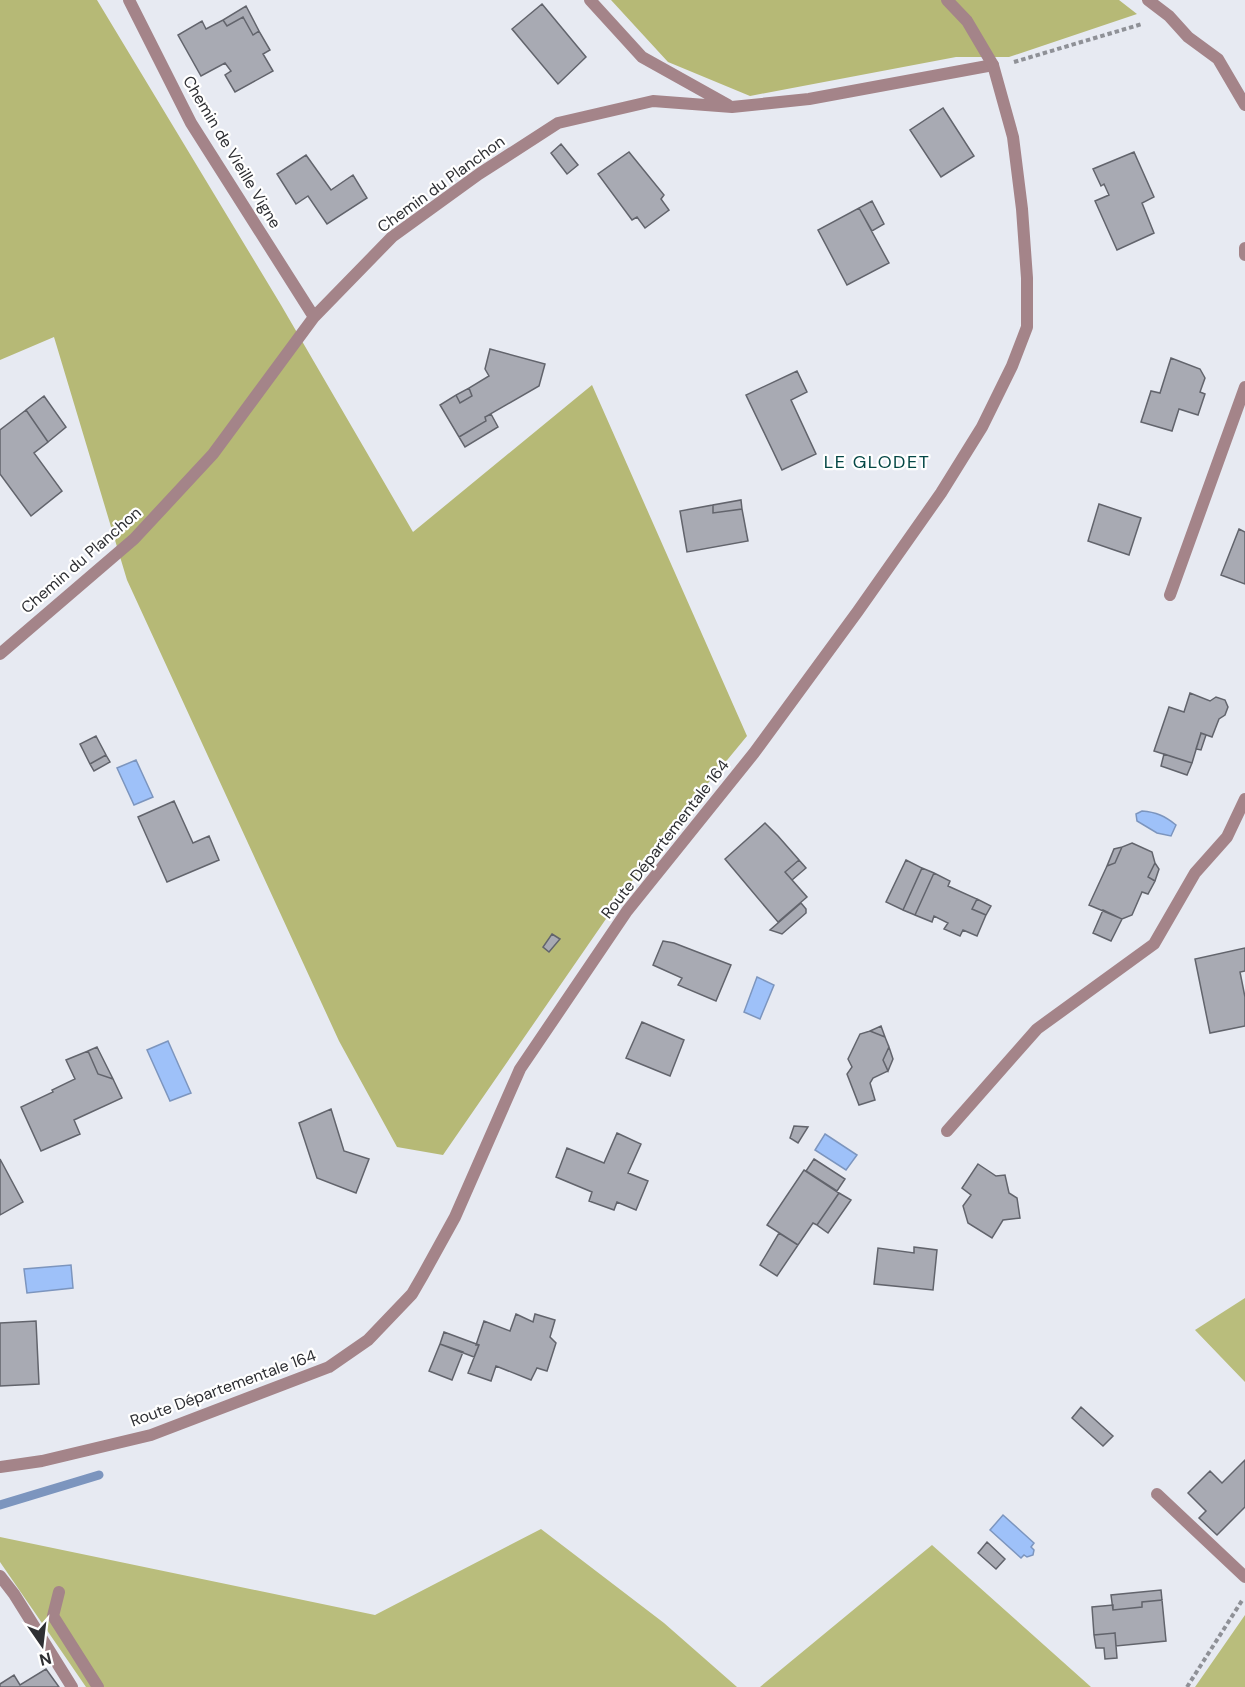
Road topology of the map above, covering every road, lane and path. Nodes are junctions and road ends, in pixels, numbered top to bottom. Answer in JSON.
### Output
{"nodes":[{"id":1,"x":129,"y":0,"type":"edge"},
{"id":2,"x":590,"y":0,"type":"edge"},
{"id":3,"x":947,"y":0,"type":"edge"},
{"id":4,"x":1148,"y":0,"type":"edge"},
{"id":5,"x":1169,"y":16,"type":"junction"},
{"id":6,"x":993,"y":65,"type":"junction"},
{"id":7,"x":1245,"y":105,"type":"edge"},
{"id":8,"x":732,"y":107,"type":"junction"},
{"id":9,"x":1245,"y":248,"type":"edge"},
{"id":10,"x":1245,"y":255,"type":"edge"},
{"id":11,"x":314,"y":316,"type":"junction"},
{"id":12,"x":1245,"y":387,"type":"edge"},
{"id":13,"x":1170,"y":595,"type":"dead end"},
{"id":14,"x":0,"y":654,"type":"edge"},
{"id":15,"x":1245,"y":799,"type":"edge"},
{"id":16,"x":947,"y":1131,"type":"dead end"},
{"id":17,"x":0,"y":1467,"type":"edge"},
{"id":18,"x":1157,"y":1494,"type":"dead end"},
{"id":19,"x":0,"y":1575,"type":"edge"},
{"id":20,"x":1245,"y":1577,"type":"edge"},
{"id":21,"x":59,"y":1592,"type":"dead end"},
{"id":22,"x":1245,"y":1595,"type":"edge"},
{"id":23,"x":72,"y":1687,"type":"edge"},
{"id":24,"x":98,"y":1687,"type":"edge"},
{"id":25,"x":1187,"y":1687,"type":"edge"}],
"edges":[{"from":1,"to":11,"type":"street","name":"Chemin de Vieille Vigne"},
{"from":2,"to":8,"type":"street"},
{"from":3,"to":6,"type":"street","name":"Route Départementale 164"},
{"from":4,"to":5,"type":"street"},
{"from":5,"to":6,"type":"path"},
{"from":5,"to":7,"type":"street"},
{"from":6,"to":8,"type":"street","name":"Chemin du Planchon"},
{"from":6,"to":17,"type":"street","name":"Route Départementale 164"},
{"from":8,"to":11,"type":"street","name":"Chemin du Planchon"},
{"from":9,"to":10,"type":"street"},
{"from":11,"to":14,"type":"street","name":"Chemin du Planchon"},
{"from":12,"to":13,"type":"street"},
{"from":15,"to":16,"type":"street"},
{"from":18,"to":20,"type":"street"},
{"from":19,"to":23,"type":"street"},
{"from":21,"to":24,"type":"street"},
{"from":22,"to":25,"type":"path"}]}
